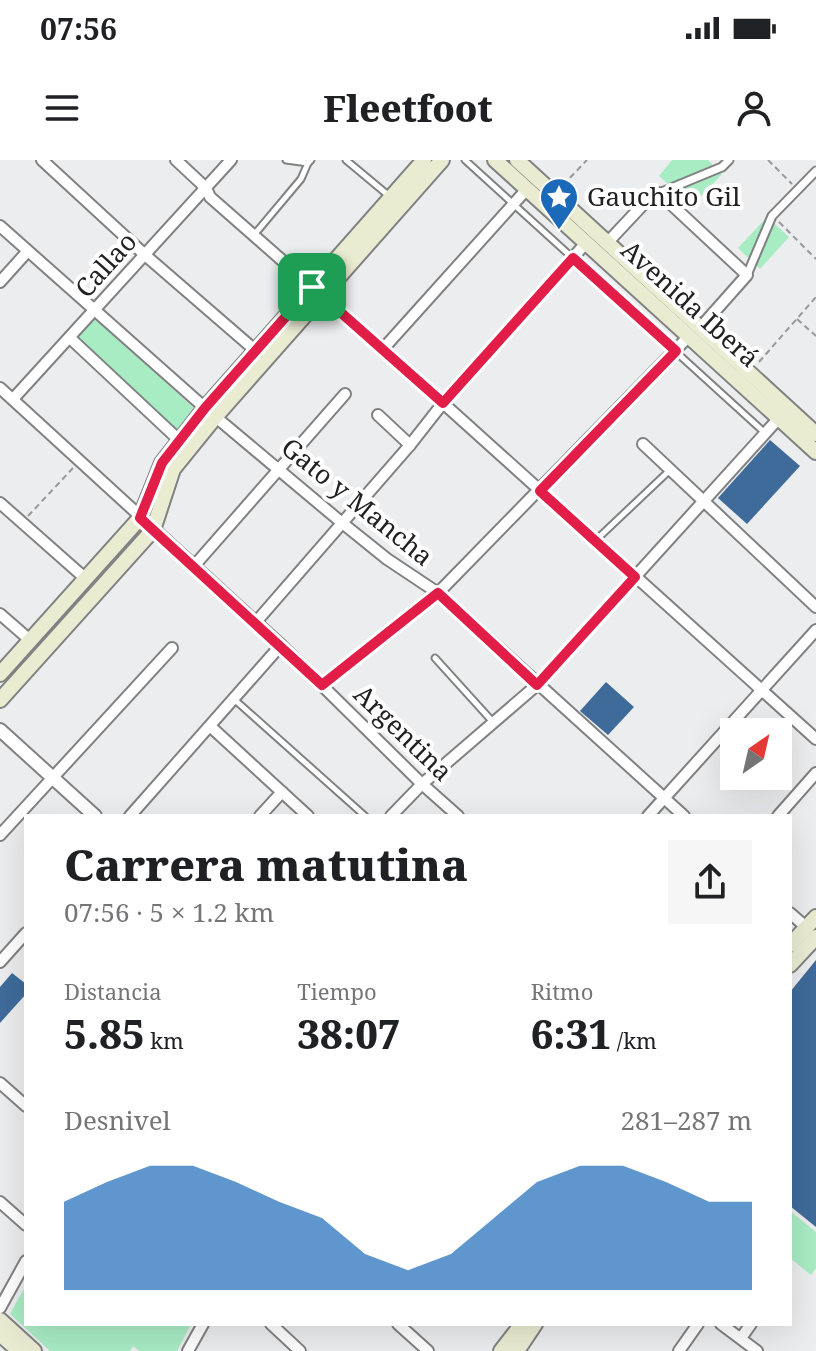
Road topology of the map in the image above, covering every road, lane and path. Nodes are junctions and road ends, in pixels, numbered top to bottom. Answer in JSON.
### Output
{"nodes":[{"id":1,"x":42,"y":160,"type":"edge"},
{"id":2,"x":176,"y":160,"type":"edge"},
{"id":3,"x":231,"y":160,"type":"edge"},
{"id":4,"x":286,"y":160,"type":"edge"},
{"id":5,"x":346,"y":160,"type":"edge"},
{"id":6,"x":424,"y":160,"type":"edge"},
{"id":7,"x":442,"y":160,"type":"edge"},
{"id":8,"x":465,"y":160,"type":"edge"},
{"id":9,"x":495,"y":160,"type":"edge"},
{"id":10,"x":517,"y":160,"type":"edge"},
{"id":11,"x":587,"y":160,"type":"edge"},
{"id":12,"x":729,"y":160,"type":"edge"},
{"id":13,"x":768,"y":160,"type":"edge"},
{"id":14,"x":310,"y":162,"type":"edge"},
{"id":15,"x":816,"y":171,"type":"edge"},
{"id":16,"x":206,"y":188,"type":"junction"},
{"id":17,"x":527,"y":189,"type":"junction"},
{"id":18,"x":798,"y":190,"type":"junction"},
{"id":19,"x":659,"y":193,"type":"junction"},
{"id":20,"x":554,"y":194,"type":"junction"},
{"id":21,"x":391,"y":197,"type":"junction"},
{"id":22,"x":514,"y":204,"type":"junction"},
{"id":23,"x":772,"y":216,"type":"junction"},
{"id":24,"x":0,"y":226,"type":"edge"},
{"id":25,"x":253,"y":236,"type":"junction"},
{"id":26,"x":586,"y":243,"type":"junction"},
{"id":27,"x":607,"y":243,"type":"junction"},
{"id":28,"x":27,"y":252,"type":"junction"},
{"id":29,"x":145,"y":255,"type":"junction"},
{"id":30,"x":573,"y":258,"type":"junction"},
{"id":31,"x":816,"y":259,"type":"edge"},
{"id":32,"x":747,"y":275,"type":"junction"},
{"id":33,"x":0,"y":282,"type":"edge"},
{"id":34,"x":318,"y":292,"type":"junction"},
{"id":35,"x":816,"y":297,"type":"edge"},
{"id":36,"x":94,"y":311,"type":"junction"},
{"id":37,"x":797,"y":319,"type":"junction"},
{"id":38,"x":694,"y":332,"type":"junction"},
{"id":39,"x":816,"y":336,"type":"edge"},
{"id":40,"x":70,"y":338,"type":"junction"},
{"id":41,"x":383,"y":349,"type":"junction"},
{"id":42,"x":256,"y":351,"type":"junction"},
{"id":43,"x":676,"y":351,"type":"junction"},
{"id":44,"x":749,"y":373,"type":"junction"},
{"id":45,"x":0,"y":388,"type":"edge"},
{"id":46,"x":345,"y":394,"type":"dead end"},
{"id":47,"x":13,"y":399,"type":"junction"},
{"id":48,"x":443,"y":403,"type":"junction"},
{"id":49,"x":211,"y":412,"type":"junction"},
{"id":50,"x":378,"y":415,"type":"dead end"},
{"id":51,"x":779,"y":418,"type":"junction"},
{"id":52,"x":765,"y":433,"type":"junction"},
{"id":53,"x":816,"y":434,"type":"edge"},
{"id":54,"x":180,"y":441,"type":"junction"},
{"id":55,"x":643,"y":444,"type":"dead end"},
{"id":56,"x":410,"y":445,"type":"junction"},
{"id":57,"x":816,"y":452,"type":"edge"},
{"id":58,"x":79,"y":461,"type":"junction"},
{"id":59,"x":281,"y":469,"type":"junction"},
{"id":60,"x":671,"y":469,"type":"junction"},
{"id":61,"x":540,"y":491,"type":"junction"},
{"id":62,"x":704,"y":499,"type":"junction"},
{"id":63,"x":0,"y":503,"type":"edge"},
{"id":64,"x":140,"y":518,"type":"junction"},
{"id":65,"x":341,"y":522,"type":"junction"},
{"id":66,"x":22,"y":523,"type":"junction"},
{"id":67,"x":153,"y":530,"type":"junction"},
{"id":68,"x":595,"y":541,"type":"junction"},
{"id":69,"x":194,"y":566,"type":"junction"},
{"id":70,"x":635,"y":577,"type":"junction"},
{"id":71,"x":86,"y":579,"type":"junction"},
{"id":72,"x":438,"y":593,"type":"junction"},
{"id":73,"x":816,"y":607,"type":"edge"},
{"id":74,"x":0,"y":614,"type":"edge"},
{"id":75,"x":256,"y":622,"type":"junction"},
{"id":76,"x":816,"y":630,"type":"edge"},
{"id":77,"x":31,"y":641,"type":"junction"},
{"id":78,"x":281,"y":645,"type":"junction"},
{"id":79,"x":172,"y":648,"type":"dead end"},
{"id":80,"x":435,"y":658,"type":"dead end"},
{"id":81,"x":0,"y":674,"type":"edge"},
{"id":82,"x":322,"y":685,"type":"junction"},
{"id":83,"x":537,"y":685,"type":"junction"},
{"id":84,"x":761,"y":690,"type":"junction"},
{"id":85,"x":0,"y":700,"type":"edge"},
{"id":86,"x":235,"y":700,"type":"junction"},
{"id":87,"x":493,"y":722,"type":"junction"},
{"id":88,"x":211,"y":727,"type":"junction"},
{"id":89,"x":0,"y":730,"type":"edge"},
{"id":90,"x":816,"y":739,"type":"edge"},
{"id":91,"x":816,"y":773,"type":"edge"},
{"id":92,"x":51,"y":777,"type":"junction"},
{"id":93,"x":422,"y":784,"type":"junction"},
{"id":94,"x":282,"y":792,"type":"junction"},
{"id":95,"x":665,"y":798,"type":"junction"},
{"id":96,"x":93,"y":814,"type":"edge"},
{"id":97,"x":132,"y":814,"type":"edge"},
{"id":98,"x":262,"y":814,"type":"edge"},
{"id":99,"x":306,"y":814,"type":"edge"},
{"id":100,"x":363,"y":814,"type":"edge"},
{"id":101,"x":393,"y":814,"type":"edge"},
{"id":102,"x":456,"y":814,"type":"edge"},
{"id":103,"x":650,"y":814,"type":"edge"},
{"id":104,"x":682,"y":814,"type":"edge"},
{"id":105,"x":780,"y":814,"type":"edge"},
{"id":106,"x":0,"y":835,"type":"edge"},
{"id":107,"x":792,"y":914,"type":"edge"},
{"id":108,"x":813,"y":927,"type":"edge"},
{"id":109,"x":24,"y":935,"type":"edge"},
{"id":110,"x":792,"y":943,"type":"edge"},
{"id":111,"x":0,"y":962,"type":"edge"},
{"id":112,"x":792,"y":962,"type":"edge"},
{"id":113,"x":0,"y":1083,"type":"edge"},
{"id":114,"x":24,"y":1104,"type":"edge"},
{"id":115,"x":0,"y":1202,"type":"edge"},
{"id":116,"x":24,"y":1223,"type":"edge"},
{"id":117,"x":24,"y":1265,"type":"edge"},
{"id":118,"x":0,"y":1308,"type":"edge"},
{"id":119,"x":0,"y":1320,"type":"edge"},
{"id":120,"x":202,"y":1326,"type":"edge"},
{"id":121,"x":273,"y":1326,"type":"edge"},
{"id":122,"x":400,"y":1326,"type":"edge"},
{"id":123,"x":521,"y":1326,"type":"edge"},
{"id":124,"x":533,"y":1326,"type":"edge"},
{"id":125,"x":697,"y":1326,"type":"edge"},
{"id":126,"x":723,"y":1326,"type":"edge"},
{"id":127,"x":0,"y":1334,"type":"edge"},
{"id":128,"x":744,"y":1344,"type":"edge"},
{"id":129,"x":507,"y":1350,"type":"edge"},
{"id":130,"x":19,"y":1351,"type":"edge"},
{"id":131,"x":34,"y":1351,"type":"edge"},
{"id":132,"x":188,"y":1351,"type":"edge"},
{"id":133,"x":300,"y":1351,"type":"edge"},
{"id":134,"x":428,"y":1351,"type":"edge"},
{"id":135,"x":679,"y":1351,"type":"edge"},
{"id":136,"x":757,"y":1351,"type":"edge"}],
"edges":[{"from":1,"to":29,"type":"street"},
{"from":2,"to":16,"type":"street"},
{"from":3,"to":16,"type":"street","name":"Callao"},
{"from":4,"to":14,"type":"lane"},
{"from":5,"to":21,"type":"lane"},
{"from":6,"to":21,"type":"main road"},
{"from":7,"to":34,"type":"main road"},
{"from":8,"to":22,"type":"lane"},
{"from":9,"to":17,"type":"main road","name":"Avenida Iberá"},
{"from":10,"to":20,"type":"main road","name":"Avenida Iberá"},
{"from":11,"to":20,"type":"path"},
{"from":12,"to":19,"type":"street"},
{"from":13,"to":18,"type":"path"},
{"from":14,"to":25,"type":"lane"},
{"from":15,"to":18,"type":"street"},
{"from":16,"to":25,"type":"street"},
{"from":16,"to":29,"type":"street","name":"Callao"},
{"from":17,"to":22,"type":"street"},
{"from":17,"to":26,"type":"main road","name":"Avenida Iberá"},
{"from":18,"to":23,"type":"street"},
{"from":19,"to":27,"type":"street"},
{"from":19,"to":32,"type":"street"},
{"from":20,"to":27,"type":"main road","name":"Avenida Iberá"},
{"from":21,"to":34,"type":"main road"},
{"from":22,"to":30,"type":"lane"},
{"from":22,"to":41,"type":"street"},
{"from":23,"to":31,"type":"path"},
{"from":23,"to":32,"type":"street"},
{"from":24,"to":28,"type":"street","name":"Gato y Mancha"},
{"from":25,"to":34,"type":"street"},
{"from":26,"to":30,"type":"street"},
{"from":26,"to":38,"type":"main road","name":"Avenida Iberá"},
{"from":27,"to":38,"type":"main road","name":"Avenida Iberá"},
{"from":28,"to":33,"type":"street"},
{"from":28,"to":36,"type":"street","name":"Gato y Mancha"},
{"from":29,"to":36,"type":"street","name":"Callao"},
{"from":29,"to":42,"type":"street"},
{"from":30,"to":43,"type":"lane"},
{"from":30,"to":48,"type":"street"},
{"from":32,"to":38,"type":"street"},
{"from":34,"to":41,"type":"street"},
{"from":34,"to":42,"type":"main road"},
{"from":34,"to":49,"type":"main road"},
{"from":35,"to":37,"type":"path"},
{"from":36,"to":40,"type":"street","name":"Callao"},
{"from":36,"to":49,"type":"street","name":"Gato y Mancha"},
{"from":37,"to":39,"type":"path"},
{"from":37,"to":44,"type":"path"},
{"from":38,"to":43,"type":"street"},
{"from":38,"to":44,"type":"main road","name":"Avenida Iberá"},
{"from":38,"to":51,"type":"main road","name":"Avenida Iberá"},
{"from":40,"to":47,"type":"street","name":"Callao"},
{"from":40,"to":54,"type":"street"},
{"from":41,"to":48,"type":"street"},
{"from":42,"to":49,"type":"main road"},
{"from":43,"to":52,"type":"lane"},
{"from":43,"to":61,"type":"street"},
{"from":44,"to":53,"type":"main road","name":"Avenida Iberá"},
{"from":45,"to":47,"type":"street","name":"Argentina"},
{"from":46,"to":59,"type":"street"},
{"from":47,"to":58,"type":"street","name":"Argentina"},
{"from":48,"to":56,"type":"street"},
{"from":48,"to":61,"type":"street"},
{"from":49,"to":54,"type":"main road"},
{"from":49,"to":59,"type":"street","name":"Gato y Mancha"},
{"from":49,"to":67,"type":"main road"},
{"from":50,"to":56,"type":"street"},
{"from":51,"to":52,"type":"street"},
{"from":51,"to":57,"type":"main road","name":"Avenida Iberá"},
{"from":52,"to":62,"type":"street"},
{"from":54,"to":64,"type":"main road"},
{"from":55,"to":60,"type":"street"},
{"from":56,"to":65,"type":"street"},
{"from":58,"to":64,"type":"street","name":"Argentina"},
{"from":58,"to":66,"type":"path"},
{"from":59,"to":65,"type":"street","name":"Gato y Mancha"},
{"from":59,"to":69,"type":"street"},
{"from":60,"to":62,"type":"street"},
{"from":60,"to":68,"type":"lane"},
{"from":61,"to":68,"type":"street"},
{"from":61,"to":72,"type":"street"},
{"from":62,"to":70,"type":"street"},
{"from":62,"to":73,"type":"street"},
{"from":63,"to":66,"type":"street"},
{"from":64,"to":67,"type":"street","name":"Argentina"},
{"from":64,"to":71,"type":"main road"},
{"from":65,"to":72,"type":"street","name":"Gato y Mancha"},
{"from":65,"to":75,"type":"street"},
{"from":66,"to":71,"type":"street"},
{"from":67,"to":69,"type":"street","name":"Argentina"},
{"from":67,"to":85,"type":"main road"},
{"from":68,"to":70,"type":"street"},
{"from":69,"to":75,"type":"street","name":"Argentina"},
{"from":70,"to":83,"type":"street"},
{"from":70,"to":84,"type":"street"},
{"from":71,"to":77,"type":"main road"},
{"from":72,"to":82,"type":"street"},
{"from":72,"to":83,"type":"street","name":"Gato y Mancha"},
{"from":74,"to":77,"type":"street"},
{"from":75,"to":78,"type":"street","name":"Argentina"},
{"from":76,"to":84,"type":"street"},
{"from":77,"to":81,"type":"main road"},
{"from":78,"to":82,"type":"street","name":"Argentina"},
{"from":78,"to":86,"type":"street"},
{"from":79,"to":92,"type":"street"},
{"from":80,"to":87,"type":"lane"},
{"from":82,"to":93,"type":"street","name":"Argentina"},
{"from":83,"to":87,"type":"street"},
{"from":83,"to":95,"type":"street","name":"Gato y Mancha"},
{"from":84,"to":90,"type":"street"},
{"from":84,"to":95,"type":"street"},
{"from":86,"to":88,"type":"street"},
{"from":86,"to":100,"type":"lane"},
{"from":87,"to":93,"type":"street"},
{"from":88,"to":94,"type":"street"},
{"from":88,"to":97,"type":"street"},
{"from":89,"to":92,"type":"street"},
{"from":91,"to":105,"type":"street"},
{"from":92,"to":96,"type":"street"},
{"from":92,"to":106,"type":"street"},
{"from":93,"to":101,"type":"street"},
{"from":93,"to":102,"type":"street","name":"Argentina"},
{"from":94,"to":98,"type":"street"},
{"from":94,"to":99,"type":"street"},
{"from":95,"to":103,"type":"street"},
{"from":95,"to":104,"type":"street","name":"Gato y Mancha"},
{"from":107,"to":108,"type":"street"},
{"from":108,"to":110,"type":"main road"},
{"from":108,"to":112,"type":"main road"},
{"from":109,"to":111,"type":"street"},
{"from":113,"to":114,"type":"street"},
{"from":115,"to":116,"type":"street"},
{"from":117,"to":118,"type":"street"},
{"from":119,"to":131,"type":"main road"},
{"from":120,"to":132,"type":"street"},
{"from":121,"to":133,"type":"street"},
{"from":122,"to":134,"type":"street"},
{"from":123,"to":129,"type":"main road"},
{"from":124,"to":129,"type":"main road"},
{"from":125,"to":135,"type":"street"},
{"from":126,"to":128,"type":"street"},
{"from":127,"to":130,"type":"main road"},
{"from":128,"to":136,"type":"street"}]}
